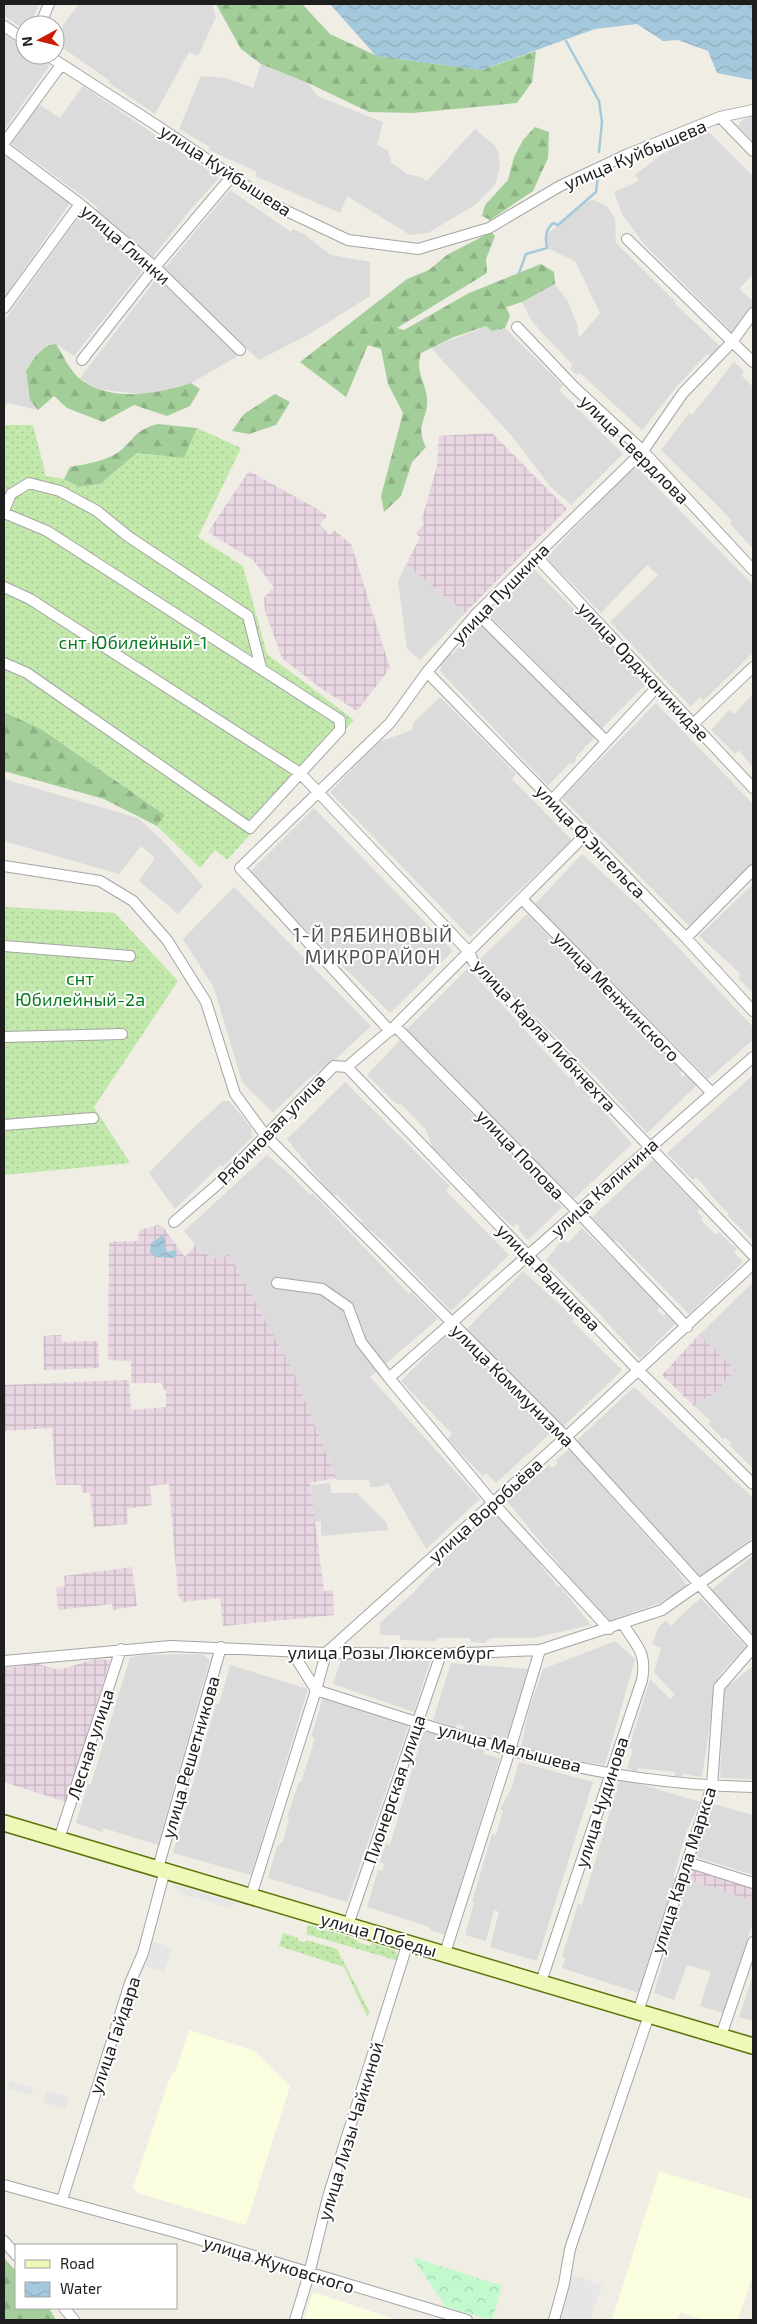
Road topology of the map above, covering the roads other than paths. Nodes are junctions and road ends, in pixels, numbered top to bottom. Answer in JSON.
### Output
{"nodes":[{"id":1,"x":4,"y":26,"type":"edge"},
{"id":2,"x":15,"y":33,"type":"edge"},
{"id":3,"x":61,"y":65,"type":"joint"},
{"id":4,"x":753,"y":110,"type":"edge"},
{"id":5,"x":720,"y":117,"type":"junction"},
{"id":6,"x":4,"y":143,"type":"edge"},
{"id":7,"x":4,"y":147,"type":"edge"},
{"id":8,"x":753,"y":151,"type":"edge"},
{"id":9,"x":232,"y":176,"type":"junction"},
{"id":10,"x":80,"y":204,"type":"junction"},
{"id":11,"x":627,"y":239,"type":"dead end"},
{"id":12,"x":155,"y":267,"type":"junction"},
{"id":13,"x":4,"y":308,"type":"edge"},
{"id":14,"x":753,"y":314,"type":"edge"},
{"id":15,"x":517,"y":327,"type":"dead end"},
{"id":16,"x":732,"y":342,"type":"junction"},
{"id":17,"x":240,"y":350,"type":"dead end"},
{"id":18,"x":82,"y":360,"type":"dead end"},
{"id":19,"x":753,"y":362,"type":"edge"},
{"id":20,"x":642,"y":451,"type":"junction"},
{"id":21,"x":4,"y":512,"type":"edge"},
{"id":22,"x":535,"y":555,"type":"junction"},
{"id":23,"x":753,"y":570,"type":"edge"},
{"id":24,"x":4,"y":587,"type":"edge"},
{"id":25,"x":477,"y":613,"type":"junction"},
{"id":26,"x":4,"y":663,"type":"edge"},
{"id":27,"x":753,"y":667,"type":"edge"},
{"id":28,"x":261,"y":668,"type":"junction"},
{"id":29,"x":427,"y":672,"type":"junction"},
{"id":30,"x":658,"y":686,"type":"junction"},
{"id":31,"x":693,"y":724,"type":"junction"},
{"id":32,"x":606,"y":741,"type":"junction"},
{"id":33,"x":300,"y":774,"type":"junction"},
{"id":34,"x":753,"y":788,"type":"edge"},
{"id":35,"x":319,"y":792,"type":"junction"},
{"id":36,"x":552,"y":800,"type":"junction"},
{"id":37,"x":585,"y":835,"type":"junction"},
{"id":38,"x":4,"y":866,"type":"edge"},
{"id":39,"x":240,"y":868,"type":"joint"},
{"id":40,"x":753,"y":870,"type":"edge"},
{"id":41,"x":522,"y":899,"type":"junction"},
{"id":42,"x":686,"y":938,"type":"junction"},
{"id":43,"x":4,"y":946,"type":"edge"},
{"id":44,"x":469,"y":952,"type":"junction"},
{"id":45,"x":130,"y":956,"type":"dead end"},
{"id":46,"x":753,"y":1011,"type":"edge"},
{"id":47,"x":393,"y":1028,"type":"junction"},
{"id":48,"x":122,"y":1034,"type":"dead end"},
{"id":49,"x":4,"y":1037,"type":"edge"},
{"id":50,"x":753,"y":1057,"type":"edge"},
{"id":51,"x":348,"y":1067,"type":"junction"},
{"id":52,"x":712,"y":1093,"type":"junction"},
{"id":53,"x":93,"y":1118,"type":"dead end"},
{"id":54,"x":4,"y":1125,"type":"edge"},
{"id":55,"x":265,"y":1135,"type":"junction"},
{"id":56,"x":650,"y":1146,"type":"junction"},
{"id":57,"x":578,"y":1212,"type":"junction"},
{"id":58,"x":174,"y":1222,"type":"dead end"},
{"id":59,"x":753,"y":1255,"type":"edge"},
{"id":60,"x":528,"y":1256,"type":"junction"},
{"id":61,"x":753,"y":1264,"type":"edge"},
{"id":62,"x":277,"y":1283,"type":"dead end"},
{"id":63,"x":452,"y":1323,"type":"junction"},
{"id":64,"x":687,"y":1326,"type":"junction"},
{"id":65,"x":639,"y":1371,"type":"junction"},
{"id":66,"x":389,"y":1378,"type":"junction"},
{"id":67,"x":566,"y":1438,"type":"junction"},
{"id":68,"x":753,"y":1484,"type":"edge"},
{"id":69,"x":493,"y":1503,"type":"junction"},
{"id":70,"x":753,"y":1546,"type":"edge"},
{"id":71,"x":698,"y":1585,"type":"junction"},
{"id":72,"x":623,"y":1624,"type":"junction"},
{"id":73,"x":608,"y":1629,"type":"junction"},
{"id":74,"x":753,"y":1644,"type":"edge"},
{"id":75,"x":222,"y":1647,"type":"junction"},
{"id":76,"x":753,"y":1648,"type":"edge"},
{"id":77,"x":121,"y":1649,"type":"junction"},
{"id":78,"x":540,"y":1650,"type":"junction"},
{"id":79,"x":292,"y":1652,"type":"junction"},
{"id":80,"x":326,"y":1653,"type":"junction"},
{"id":81,"x":441,"y":1654,"type":"junction"},
{"id":82,"x":4,"y":1661,"type":"edge"},
{"id":83,"x":316,"y":1690,"type":"junction"},
{"id":84,"x":417,"y":1722,"type":"junction"},
{"id":85,"x":510,"y":1750,"type":"junction"},
{"id":86,"x":611,"y":1773,"type":"junction"},
{"id":87,"x":712,"y":1786,"type":"junction"},
{"id":88,"x":753,"y":1787,"type":"edge"},
{"id":89,"x":4,"y":1823,"type":"edge"},
{"id":90,"x":59,"y":1839,"type":"junction"},
{"id":91,"x":687,"y":1862,"type":"junction"},
{"id":92,"x":161,"y":1869,"type":"junction"},
{"id":93,"x":753,"y":1883,"type":"edge"},
{"id":94,"x":251,"y":1896,"type":"junction"},
{"id":95,"x":348,"y":1925,"type":"junction"},
{"id":96,"x":408,"y":1942,"type":"junction"},
{"id":97,"x":753,"y":1942,"type":"edge"},
{"id":98,"x":445,"y":1953,"type":"junction"},
{"id":99,"x":541,"y":1982,"type":"junction"},
{"id":100,"x":643,"y":2013,"type":"junction"},
{"id":101,"x":721,"y":2036,"type":"junction"},
{"id":102,"x":753,"y":2046,"type":"edge"},
{"id":103,"x":4,"y":2185,"type":"edge"},
{"id":104,"x":62,"y":2200,"type":"junction"},
{"id":105,"x":4,"y":2241,"type":"edge"},
{"id":106,"x":15,"y":2254,"type":"edge"},
{"id":107,"x":309,"y":2274,"type":"junction"},
{"id":108,"x":65,"y":2309,"type":"edge"},
{"id":109,"x":74,"y":2320,"type":"edge"},
{"id":110,"x":295,"y":2320,"type":"edge"},
{"id":111,"x":467,"y":2320,"type":"edge"},
{"id":112,"x":554,"y":2320,"type":"edge"}],
"edges":[{"from":1,"to":2,"type":"street"},
{"from":3,"to":6,"type":"street"},
{"from":3,"to":9,"type":"street","name":"улица Куйбышева"},
{"from":4,"to":5,"type":"street","name":"улица Куйбышева"},
{"from":5,"to":8,"type":"street"},
{"from":5,"to":9,"type":"street","name":"улица Куйбышева"},
{"from":7,"to":10,"type":"street","name":"улица Глинки"},
{"from":9,"to":12,"type":"street"},
{"from":10,"to":12,"type":"street","name":"улица Глинки"},
{"from":10,"to":13,"type":"street"},
{"from":11,"to":16,"type":"street"},
{"from":12,"to":17,"type":"street","name":"улица Глинки"},
{"from":12,"to":18,"type":"street"},
{"from":14,"to":16,"type":"street","name":"улица Пушкина"},
{"from":15,"to":20,"type":"street","name":"улица Свердлова"},
{"from":16,"to":19,"type":"street"},
{"from":16,"to":20,"type":"street","name":"улица Пушкина"},
{"from":20,"to":22,"type":"street","name":"улица Пушкина"},
{"from":20,"to":23,"type":"street","name":"улица Свердлова"},
{"from":21,"to":28,"type":"street"},
{"from":21,"to":28,"type":"street"},
{"from":22,"to":25,"type":"street","name":"улица Пушкина"},
{"from":22,"to":30,"type":"street","name":"улица Орджоникидзе"},
{"from":24,"to":33,"type":"street","name":"улица Карла Либкнехта"},
{"from":25,"to":29,"type":"street","name":"улица Пушкина"},
{"from":25,"to":32,"type":"street"},
{"from":26,"to":33,"type":"street"},
{"from":27,"to":31,"type":"street"},
{"from":28,"to":33,"type":"street"},
{"from":29,"to":35,"type":"street","name":"улица Пушкина"},
{"from":29,"to":36,"type":"street","name":"улица Ф.Энгельса"},
{"from":30,"to":31,"type":"street","name":"улица Орджоникидзе"},
{"from":30,"to":32,"type":"street"},
{"from":31,"to":34,"type":"street","name":"улица Орджоникидзе"},
{"from":32,"to":36,"type":"street"},
{"from":33,"to":35,"type":"street","name":"улица Карла Либкнехта"},
{"from":35,"to":39,"type":"street","name":"улица Пушкина"},
{"from":35,"to":44,"type":"street","name":"улица Карла Либкнехта"},
{"from":36,"to":37,"type":"street","name":"улица Ф.Энгельса"},
{"from":37,"to":41,"type":"street","name":"Рябиновая улица"},
{"from":37,"to":42,"type":"street","name":"улица Ф.Энгельса"},
{"from":38,"to":55,"type":"street","name":"улица Коммунизма"},
{"from":39,"to":47,"type":"street","name":"улица Попова"},
{"from":40,"to":42,"type":"street"},
{"from":41,"to":44,"type":"street","name":"Рябиновая улица"},
{"from":41,"to":52,"type":"street","name":"улица Менжинского"},
{"from":42,"to":46,"type":"street","name":"улица Ф.Энгельса"},
{"from":43,"to":45,"type":"street"},
{"from":44,"to":47,"type":"street","name":"Рябиновая улица"},
{"from":44,"to":56,"type":"street","name":"улица Карла Либкнехта"},
{"from":47,"to":51,"type":"street","name":"Рябиновая улица"},
{"from":47,"to":57,"type":"street","name":"улица Попова"},
{"from":48,"to":49,"type":"street"},
{"from":50,"to":52,"type":"street","name":"улица Калинина"},
{"from":51,"to":55,"type":"street","name":"Рябиновая улица"},
{"from":51,"to":60,"type":"street","name":"улица Радищева"},
{"from":52,"to":56,"type":"street","name":"улица Калинина"},
{"from":53,"to":54,"type":"street"},
{"from":55,"to":58,"type":"street","name":"Рябиновая улица"},
{"from":55,"to":63,"type":"street","name":"улица Коммунизма"},
{"from":56,"to":57,"type":"street","name":"улица Калинина"},
{"from":56,"to":59,"type":"street","name":"улица Карла Либкнехта"},
{"from":57,"to":60,"type":"street","name":"улица Калинина"},
{"from":57,"to":64,"type":"street","name":"улица Попова"},
{"from":60,"to":63,"type":"street","name":"улица Калинина"},
{"from":60,"to":65,"type":"street","name":"улица Радищева"},
{"from":61,"to":64,"type":"street","name":"улица Воробьёва"},
{"from":62,"to":66,"type":"street"},
{"from":63,"to":66,"type":"street","name":"улица Калинина"},
{"from":63,"to":67,"type":"street","name":"улица Коммунизма"},
{"from":64,"to":65,"type":"street","name":"улица Воробьёва"},
{"from":65,"to":67,"type":"street","name":"улица Воробьёва"},
{"from":65,"to":68,"type":"street","name":"улица Радищева"},
{"from":66,"to":69,"type":"street"},
{"from":67,"to":69,"type":"street","name":"улица Воробьёва"},
{"from":67,"to":71,"type":"street","name":"улица Коммунизма"},
{"from":69,"to":73,"type":"street"},
{"from":69,"to":80,"type":"street","name":"улица Воробьёва"},
{"from":70,"to":71,"type":"street","name":"улица Розы Люксембург"},
{"from":71,"to":72,"type":"street","name":"улица Розы Люксембург"},
{"from":71,"to":74,"type":"street","name":"улица Коммунизма"},
{"from":72,"to":73,"type":"street","name":"улица Розы Люксембург"},
{"from":72,"to":86,"type":"street","name":"улица Чудинова"},
{"from":73,"to":78,"type":"street","name":"улица Розы Люксембург"},
{"from":75,"to":77,"type":"street","name":"улица Розы Люксембург"},
{"from":75,"to":79,"type":"street","name":"улица Розы Люксембург"},
{"from":75,"to":92,"type":"street","name":"улица Решетникова"},
{"from":76,"to":87,"type":"street","name":"улица Карла Маркса"},
{"from":77,"to":82,"type":"street","name":"улица Розы Люксембург"},
{"from":77,"to":90,"type":"street","name":"Лесная улица"},
{"from":78,"to":81,"type":"street","name":"улица Розы Люксембург"},
{"from":78,"to":85,"type":"street"},
{"from":79,"to":80,"type":"street","name":"улица Розы Люксембург"},
{"from":79,"to":83,"type":"street"},
{"from":80,"to":81,"type":"street","name":"улица Розы Люксембург"},
{"from":80,"to":83,"type":"street"},
{"from":81,"to":84,"type":"street","name":"Пионерская улица"},
{"from":83,"to":84,"type":"street","name":"улица Малышева"},
{"from":83,"to":94,"type":"street"},
{"from":84,"to":85,"type":"street","name":"улица Малышева"},
{"from":84,"to":95,"type":"street","name":"Пионерская улица"},
{"from":85,"to":86,"type":"street","name":"улица Малышева"},
{"from":85,"to":98,"type":"street"},
{"from":86,"to":87,"type":"street","name":"улица Малышева"},
{"from":86,"to":99,"type":"street","name":"улица Чудинова"},
{"from":87,"to":88,"type":"street","name":"улица Малышева"},
{"from":87,"to":91,"type":"street","name":"улица Карла Маркса"},
{"from":89,"to":90,"type":"street","name":"улица Победы"},
{"from":90,"to":92,"type":"street","name":"улица Победы"},
{"from":91,"to":93,"type":"street"},
{"from":91,"to":100,"type":"street","name":"улица Карла Маркса"},
{"from":92,"to":94,"type":"street","name":"улица Победы"},
{"from":92,"to":104,"type":"street","name":"улица Гайдара"},
{"from":94,"to":95,"type":"street","name":"улица Победы"},
{"from":95,"to":96,"type":"street","name":"улица Победы"},
{"from":96,"to":98,"type":"street","name":"улица Победы"},
{"from":96,"to":107,"type":"street","name":"улица Лизы Чайкиной"},
{"from":97,"to":101,"type":"street"},
{"from":98,"to":99,"type":"street","name":"улица Победы"},
{"from":99,"to":100,"type":"street","name":"улица Победы"},
{"from":100,"to":101,"type":"street","name":"улица Победы"},
{"from":100,"to":112,"type":"street","name":"улица Карла Маркса"},
{"from":101,"to":102,"type":"street","name":"улица Победы"},
{"from":103,"to":104,"type":"street","name":"улица Жуковского"},
{"from":104,"to":107,"type":"street","name":"улица Жуковского"},
{"from":105,"to":106,"type":"street"},
{"from":107,"to":110,"type":"street","name":"улица Лизы Чайкиной"},
{"from":107,"to":111,"type":"street","name":"улица Жуковского"},
{"from":108,"to":109,"type":"street"}]}
